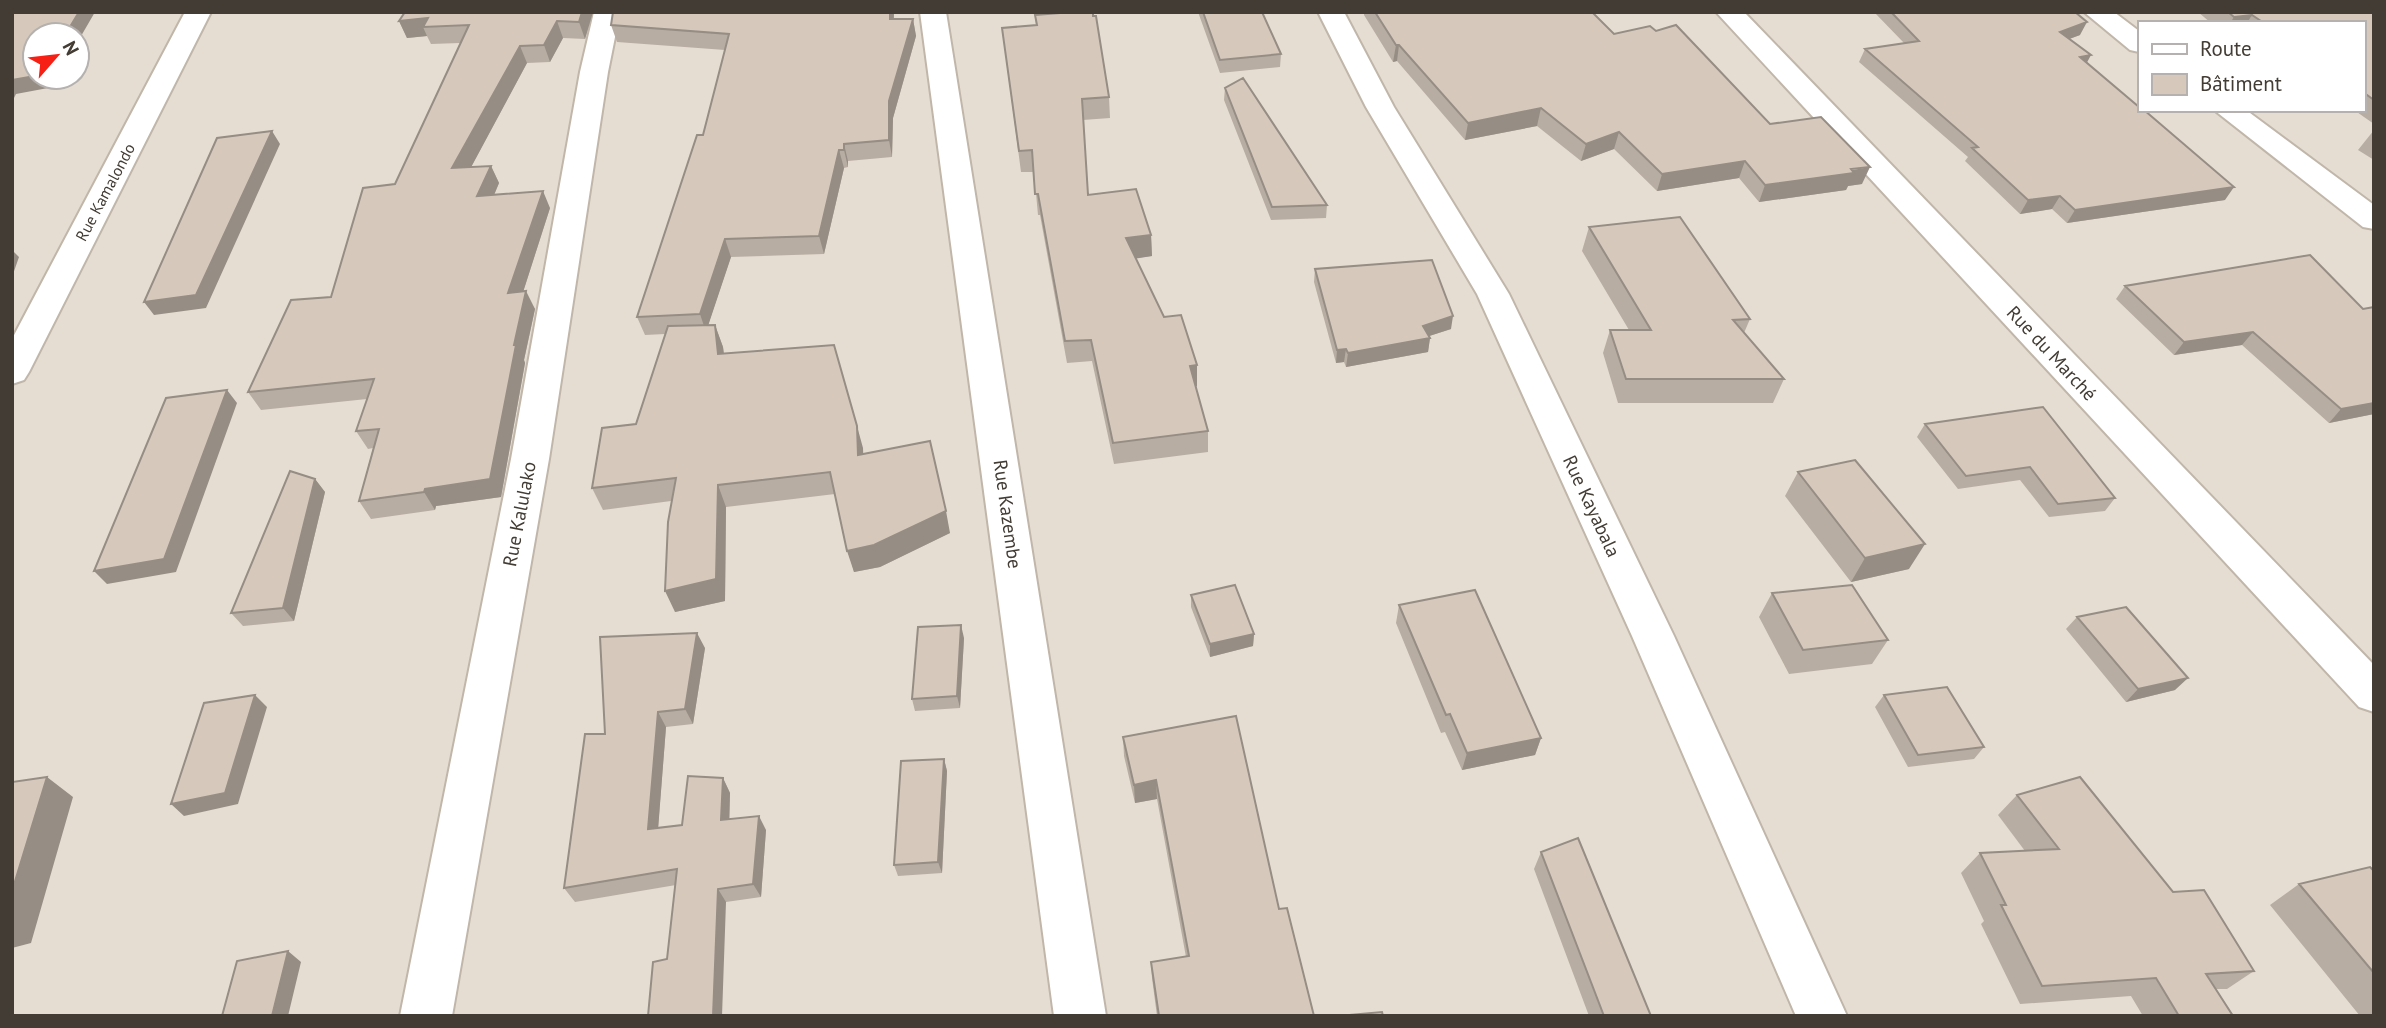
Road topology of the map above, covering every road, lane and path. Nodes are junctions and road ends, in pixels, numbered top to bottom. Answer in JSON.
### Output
{"nodes":[{"id":1,"x":198,"y":12,"type":"edge"},
{"id":2,"x":607,"y":12,"type":"edge"},
{"id":3,"x":933,"y":12,"type":"edge"},
{"id":4,"x":1331,"y":12,"type":"edge"},
{"id":5,"x":1729,"y":12,"type":"edge"},
{"id":6,"x":2097,"y":12,"type":"edge"},
{"id":7,"x":2138,"y":43,"type":"edge"},
{"id":8,"x":2231,"y":112,"type":"edge"},
{"id":9,"x":2374,"y":220,"type":"edge"},
{"id":10,"x":12,"y":372,"type":"edge"},
{"id":11,"x":2374,"y":694,"type":"edge"},
{"id":12,"x":426,"y":1016,"type":"edge"},
{"id":13,"x":1080,"y":1016,"type":"edge"},
{"id":14,"x":1822,"y":1016,"type":"edge"}],
"edges":[{"from":1,"to":10,"type":"street","name":"Rue Kamalondo"},
{"from":2,"to":12,"type":"street","name":"Rue Kalulako"},
{"from":3,"to":13,"type":"street","name":"Rue Kazembe"},
{"from":4,"to":14,"type":"street","name":"Rue Kayabala"},
{"from":5,"to":11,"type":"street","name":"Rue du Marché"},
{"from":6,"to":7,"type":"street"},
{"from":8,"to":9,"type":"street"}]}
